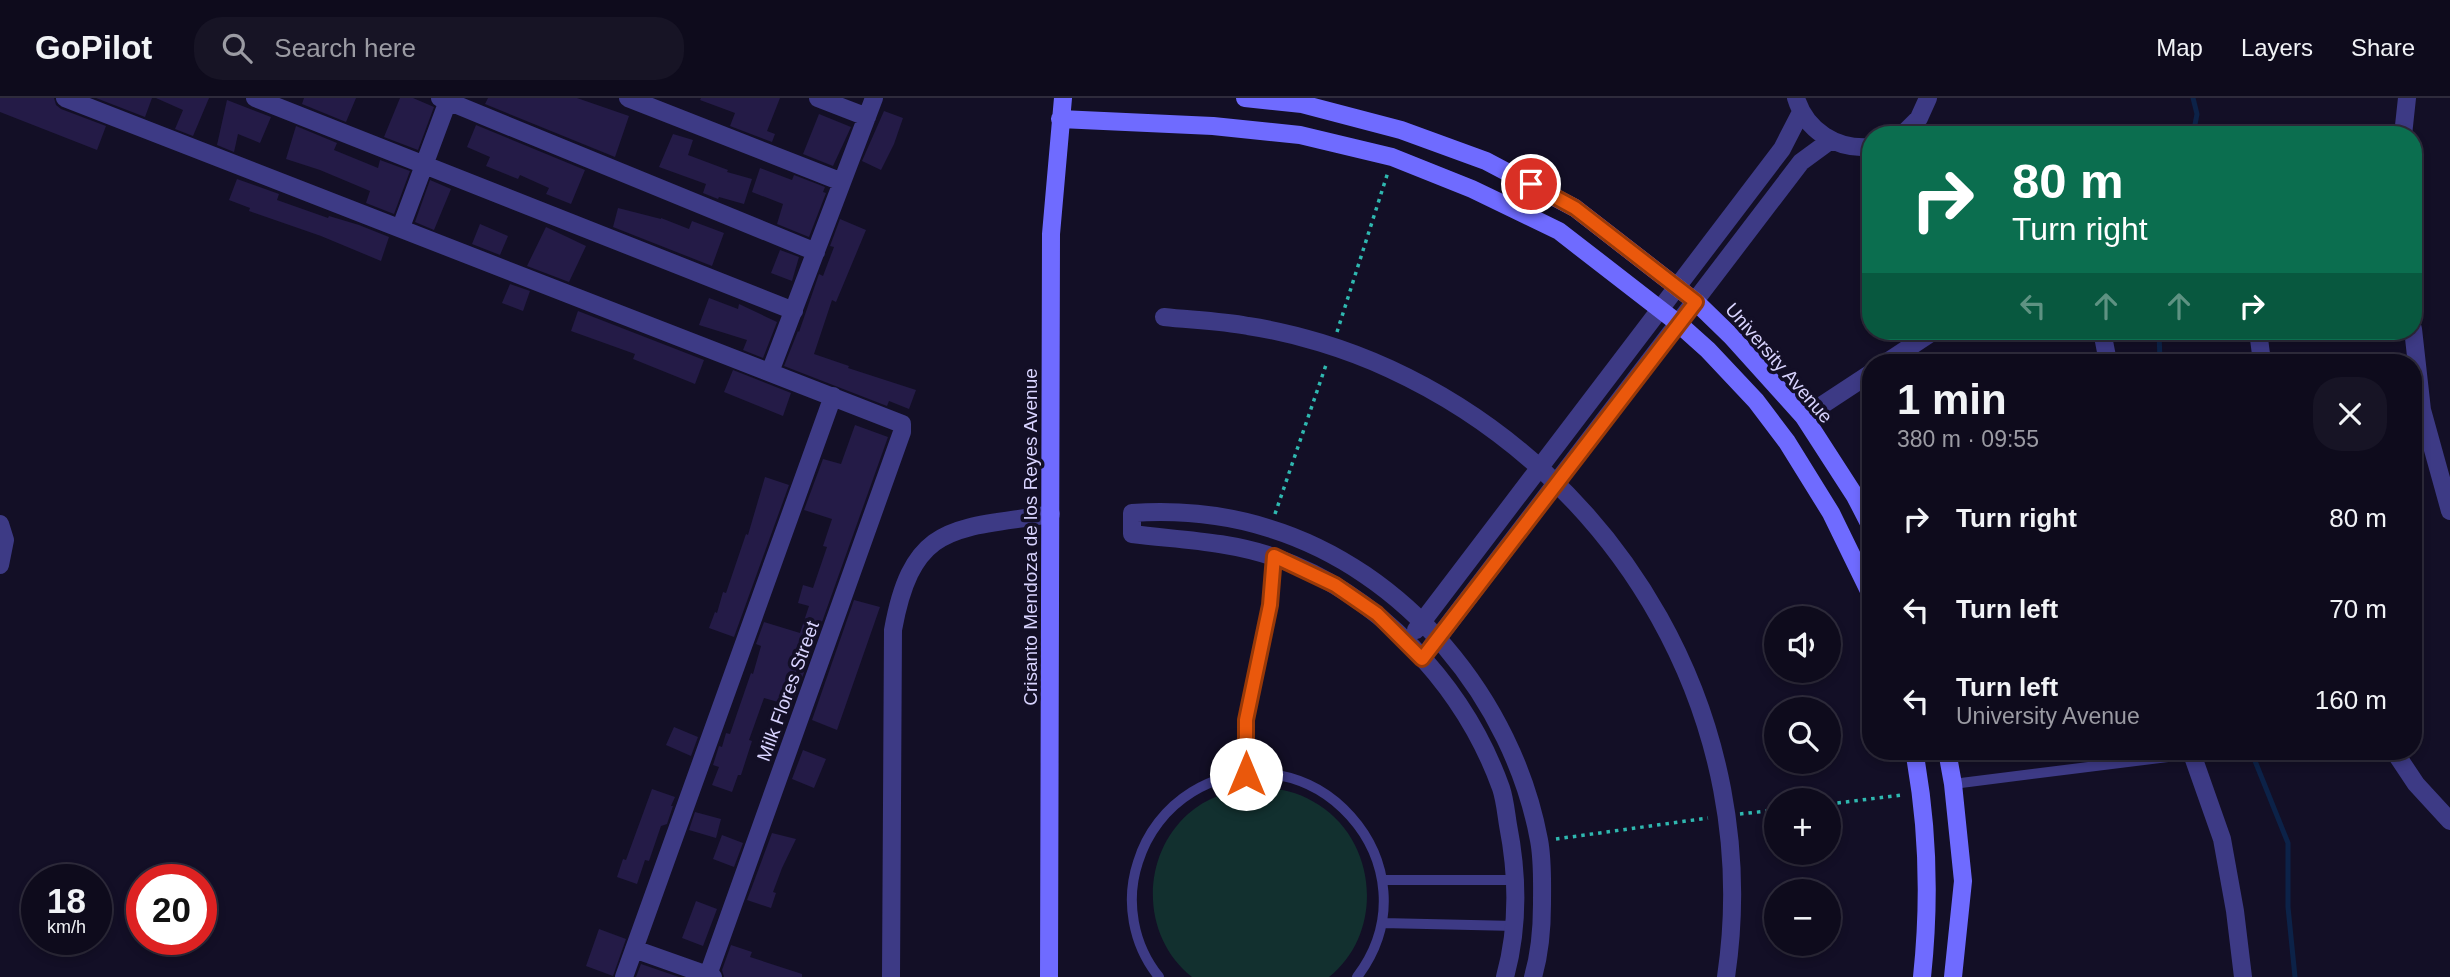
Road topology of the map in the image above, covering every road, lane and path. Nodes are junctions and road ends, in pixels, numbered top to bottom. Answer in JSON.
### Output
{"nodes":[{"id":1,"x":65,"y":98,"type":"edge"},
{"id":2,"x":255,"y":98,"type":"edge"},
{"id":3,"x":628,"y":98,"type":"edge"},
{"id":4,"x":818,"y":98,"type":"edge"},
{"id":5,"x":874,"y":98,"type":"edge"},
{"id":6,"x":1063,"y":98,"type":"edge"},
{"id":7,"x":1245,"y":98,"type":"edge"},
{"id":8,"x":1928,"y":98,"type":"edge"},
{"id":9,"x":2407,"y":98,"type":"edge"},
{"id":10,"x":445,"y":99,"type":"edge"},
{"id":11,"x":1799,"y":105,"type":"edge"},
{"id":12,"x":867,"y":117,"type":"junction"},
{"id":13,"x":1060,"y":120,"type":"junction"},
{"id":14,"x":1911,"y":126,"type":"edge"},
{"id":15,"x":2404,"y":126,"type":"edge"},
{"id":16,"x":1831,"y":140,"type":"junction"},
{"id":17,"x":1862,"y":147,"type":"edge"},
{"id":18,"x":424,"y":165,"type":"junction"},
{"id":19,"x":842,"y":182,"type":"junction"},
{"id":20,"x":401,"y":227,"type":"junction"},
{"id":21,"x":816,"y":251,"type":"junction"},
{"id":22,"x":1678,"y":287,"type":"junction"},
{"id":23,"x":1696,"y":302,"type":"junction"},
{"id":24,"x":1660,"y":310,"type":"junction"},
{"id":25,"x":794,"y":311,"type":"junction"},
{"id":26,"x":1164,"y":317,"type":"dead end"},
{"id":27,"x":1679,"y":324,"type":"junction"},
{"id":28,"x":1920,"y":340,"type":"edge"},
{"id":29,"x":1899,"y":354,"type":"edge"},
{"id":30,"x":771,"y":372,"type":"junction"},
{"id":31,"x":1862,"y":379,"type":"edge"},
{"id":32,"x":833,"y":396,"type":"junction"},
{"id":33,"x":2422,"y":410,"type":"edge"},
{"id":34,"x":1804,"y":417,"type":"junction"},
{"id":35,"x":1541,"y":467,"type":"junction"},
{"id":36,"x":1557,"y":482,"type":"junction"},
{"id":37,"x":2448,"y":500,"type":"edge"},
{"id":38,"x":1862,"y":510,"type":"edge"},
{"id":39,"x":1051,"y":514,"type":"junction"},
{"id":40,"x":0,"y":524,"type":"edge"},
{"id":41,"x":1274,"y":556,"type":"junction"},
{"id":42,"x":0,"y":565,"type":"edge"},
{"id":43,"x":1862,"y":577,"type":"edge"},
{"id":44,"x":1422,"y":623,"type":"junction"},
{"id":45,"x":1437,"y":638,"type":"junction"},
{"id":46,"x":1407,"y":642,"type":"junction"},
{"id":47,"x":1422,"y":659,"type":"junction"},
{"id":48,"x":1916,"y":760,"type":"edge"},
{"id":49,"x":1949,"y":760,"type":"edge"},
{"id":50,"x":2132,"y":760,"type":"edge"},
{"id":51,"x":2195,"y":760,"type":"edge"},
{"id":52,"x":2400,"y":760,"type":"edge"},
{"id":53,"x":1246,"y":774,"type":"junction"},
{"id":54,"x":1953,"y":784,"type":"junction"},
{"id":55,"x":1922,"y":793,"type":"junction"},
{"id":56,"x":1841,"y":803,"type":"edge"},
{"id":57,"x":1764,"y":811,"type":"edge"},
{"id":58,"x":1727,"y":815,"type":"junction"},
{"id":59,"x":2450,"y":821,"type":"edge"},
{"id":60,"x":1540,"y":842,"type":"junction"},
{"id":61,"x":1383,"y":880,"type":"junction"},
{"id":62,"x":1516,"y":880,"type":"junction"},
{"id":63,"x":1382,"y":923,"type":"junction"},
{"id":64,"x":1516,"y":926,"type":"junction"},
{"id":65,"x":634,"y":949,"type":"junction"},
{"id":66,"x":711,"y":976,"type":"edge"},
{"id":67,"x":624,"y":977,"type":"edge"},
{"id":68,"x":891,"y":977,"type":"edge"},
{"id":69,"x":1049,"y":977,"type":"edge"},
{"id":70,"x":1159,"y":977,"type":"edge"},
{"id":71,"x":1357,"y":977,"type":"edge"},
{"id":72,"x":1505,"y":977,"type":"edge"},
{"id":73,"x":1534,"y":977,"type":"edge"},
{"id":74,"x":1726,"y":977,"type":"edge"},
{"id":75,"x":1922,"y":977,"type":"edge"},
{"id":76,"x":1953,"y":977,"type":"edge"},
{"id":77,"x":2243,"y":977,"type":"edge"}],
"edges":[{"from":1,"to":20,"type":"street"},
{"from":2,"to":18,"type":"street"},
{"from":3,"to":19,"type":"street"},
{"from":4,"to":12,"type":"street"},
{"from":5,"to":12,"type":"street"},
{"from":6,"to":13,"type":"street","name":"Crisanto Mendoza de los Reyes Avenue"},
{"from":7,"to":22,"type":"street","name":"University Avenue"},
{"from":8,"to":14,"type":"street"},
{"from":9,"to":15,"type":"street"},
{"from":10,"to":18,"type":"street"},
{"from":10,"to":21,"type":"street"},
{"from":11,"to":16,"type":"street"},
{"from":11,"to":22,"type":"street"},
{"from":12,"to":19,"type":"street"},
{"from":13,"to":24,"type":"street"},
{"from":13,"to":39,"type":"street","name":"Crisanto Mendoza de los Reyes Avenue"},
{"from":16,"to":17,"type":"street"},
{"from":16,"to":23,"type":"street"},
{"from":18,"to":20,"type":"street"},
{"from":18,"to":25,"type":"street"},
{"from":19,"to":21,"type":"street"},
{"from":20,"to":30,"type":"street"},
{"from":21,"to":25,"type":"street"},
{"from":22,"to":23,"type":"street","name":"University Avenue"},
{"from":22,"to":24,"type":"street"},
{"from":23,"to":27,"type":"street"},
{"from":23,"to":34,"type":"street","name":"University Avenue"},
{"from":24,"to":27,"type":"street"},
{"from":24,"to":35,"type":"street"},
{"from":25,"to":30,"type":"street"},
{"from":26,"to":35,"type":"street"},
{"from":27,"to":36,"type":"street"},
{"from":27,"to":43,"type":"street"},
{"from":28,"to":29,"type":"street"},
{"from":30,"to":32,"type":"street"},
{"from":31,"to":34,"type":"street"},
{"from":32,"to":65,"type":"street"},
{"from":32,"to":66,"type":"street","name":"Milk Flores Street"},
{"from":33,"to":37,"type":"street"},
{"from":34,"to":38,"type":"street","name":"University Avenue"},
{"from":35,"to":36,"type":"street"},
{"from":35,"to":44,"type":"street"},
{"from":36,"to":45,"type":"street"},
{"from":36,"to":58,"type":"street"},
{"from":39,"to":68,"type":"street"},
{"from":39,"to":69,"type":"street","name":"Crisanto Mendoza de los Reyes Avenue"},
{"from":40,"to":42,"type":"street"},
{"from":41,"to":44,"type":"street"},
{"from":41,"to":46,"type":"street"},
{"from":41,"to":53,"type":"lane"},
{"from":44,"to":45,"type":"street"},
{"from":44,"to":46,"type":"street"},
{"from":45,"to":47,"type":"street"},
{"from":45,"to":60,"type":"street"},
{"from":46,"to":47,"type":"street"},
{"from":47,"to":62,"type":"street"},
{"from":48,"to":55,"type":"street"},
{"from":49,"to":54,"type":"street"},
{"from":50,"to":54,"type":"lane"},
{"from":51,"to":77,"type":"street"},
{"from":52,"to":59,"type":"street"},
{"from":53,"to":61,"type":"lane"},
{"from":53,"to":70,"type":"lane"},
{"from":54,"to":76,"type":"street"},
{"from":55,"to":56,"type":"path"},
{"from":55,"to":75,"type":"street"},
{"from":57,"to":58,"type":"path"},
{"from":58,"to":60,"type":"path"},
{"from":58,"to":74,"type":"street"},
{"from":60,"to":73,"type":"street"},
{"from":61,"to":62,"type":"lane"},
{"from":61,"to":63,"type":"lane"},
{"from":62,"to":64,"type":"street"},
{"from":63,"to":64,"type":"lane"},
{"from":63,"to":71,"type":"lane"},
{"from":64,"to":72,"type":"street"},
{"from":65,"to":66,"type":"street"},
{"from":65,"to":67,"type":"street"}]}
